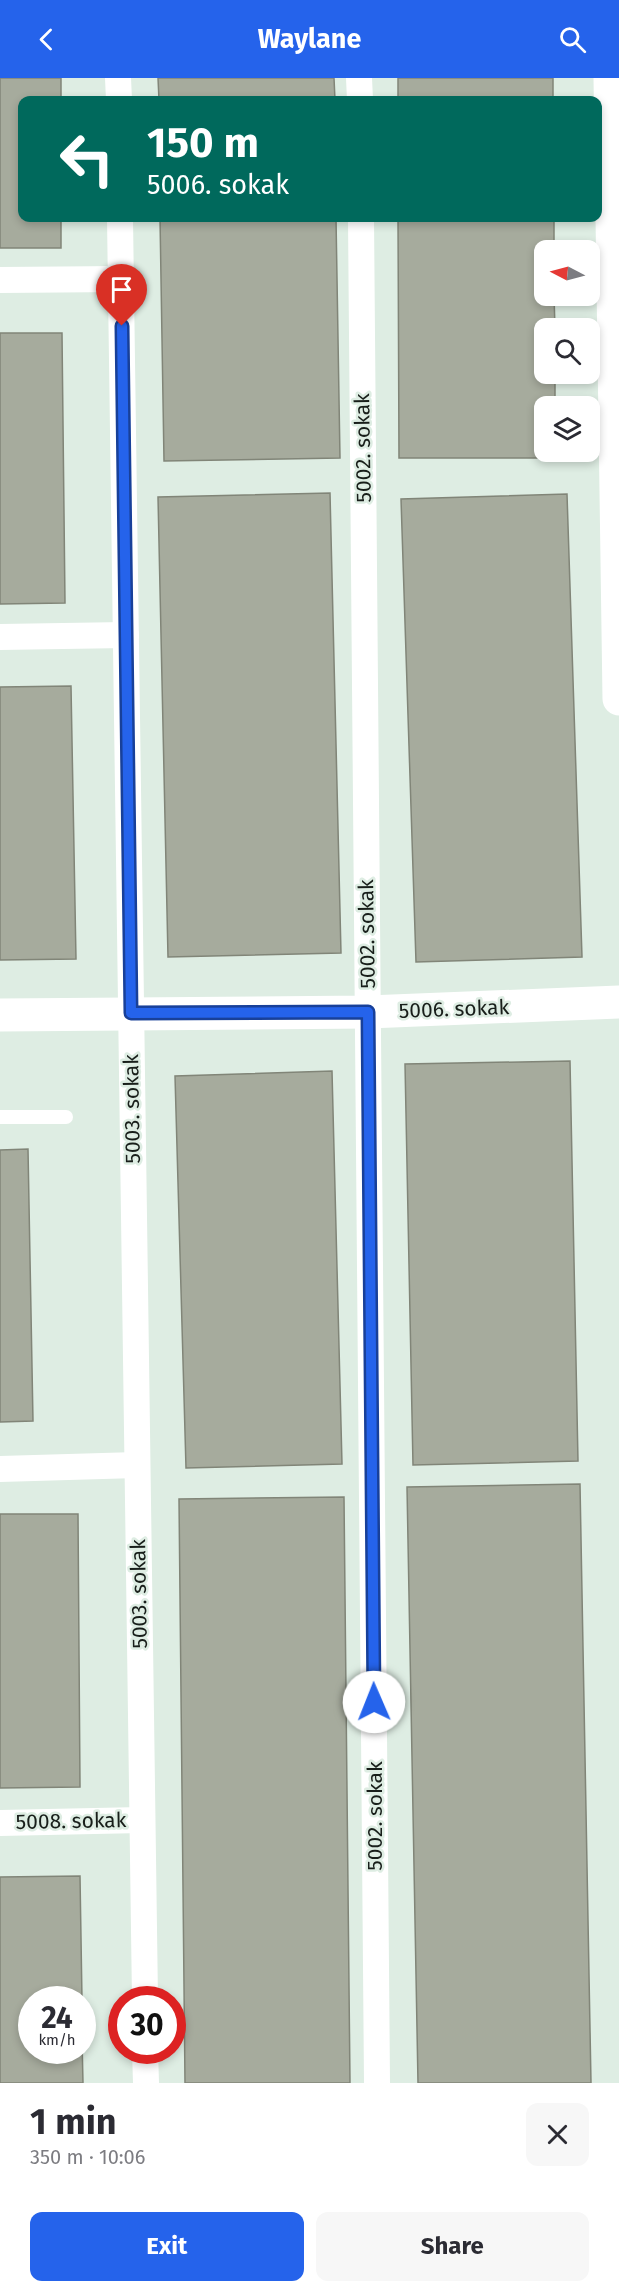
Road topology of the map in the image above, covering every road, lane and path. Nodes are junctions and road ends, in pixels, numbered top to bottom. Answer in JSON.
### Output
{"nodes":[{"id":1,"x":118,"y":78,"type":"edge"},
{"id":2,"x":359,"y":78,"type":"edge"},
{"id":3,"x":610,"y":78,"type":"edge"},
{"id":4,"x":119,"y":96,"type":"edge"},
{"id":5,"x":360,"y":96,"type":"edge"},
{"id":6,"x":120,"y":222,"type":"edge"},
{"id":7,"x":361,"y":222,"type":"edge"},
{"id":8,"x":121,"y":279,"type":"junction"},
{"id":9,"x":0,"y":280,"type":"edge"},
{"id":10,"x":126,"y":636,"type":"junction"},
{"id":11,"x":0,"y":637,"type":"edge"},
{"id":12,"x":619,"y":699,"type":"edge"},
{"id":13,"x":619,"y":1002,"type":"edge"},
{"id":14,"x":368,"y":1012,"type":"junction"},
{"id":15,"x":131,"y":1013,"type":"junction"},
{"id":16,"x":0,"y":1015,"type":"edge"},
{"id":17,"x":0,"y":1117,"type":"edge"},
{"id":18,"x":66,"y":1117,"type":"dead end"},
{"id":19,"x":138,"y":1465,"type":"junction"},
{"id":20,"x":0,"y":1468,"type":"edge"},
{"id":21,"x":142,"y":1820,"type":"junction"},
{"id":22,"x":0,"y":1823,"type":"edge"},
{"id":23,"x":145,"y":1986,"type":"edge"},
{"id":24,"x":145,"y":2064,"type":"edge"},
{"id":25,"x":146,"y":2083,"type":"edge"},
{"id":26,"x":377,"y":2083,"type":"edge"}],
"edges":[{"from":1,"to":4,"type":"street"},
{"from":2,"to":5,"type":"street"},
{"from":3,"to":12,"type":"street"},
{"from":6,"to":8,"type":"street","name":"5003. sokak"},
{"from":7,"to":14,"type":"street","name":"5002. sokak"},
{"from":8,"to":9,"type":"street"},
{"from":8,"to":10,"type":"street","name":"5003. sokak"},
{"from":10,"to":11,"type":"street"},
{"from":10,"to":15,"type":"street","name":"5003. sokak"},
{"from":13,"to":14,"type":"street","name":"5006. sokak"},
{"from":14,"to":15,"type":"street","name":"5006. sokak"},
{"from":14,"to":26,"type":"street","name":"5002. sokak"},
{"from":15,"to":16,"type":"street","name":"5006. sokak"},
{"from":15,"to":19,"type":"street","name":"5003. sokak"},
{"from":17,"to":18,"type":"lane"},
{"from":19,"to":20,"type":"street"},
{"from":19,"to":21,"type":"street","name":"5003. sokak"},
{"from":21,"to":22,"type":"street","name":"5008. sokak"},
{"from":21,"to":23,"type":"street","name":"5003. sokak"},
{"from":24,"to":25,"type":"street"}]}
